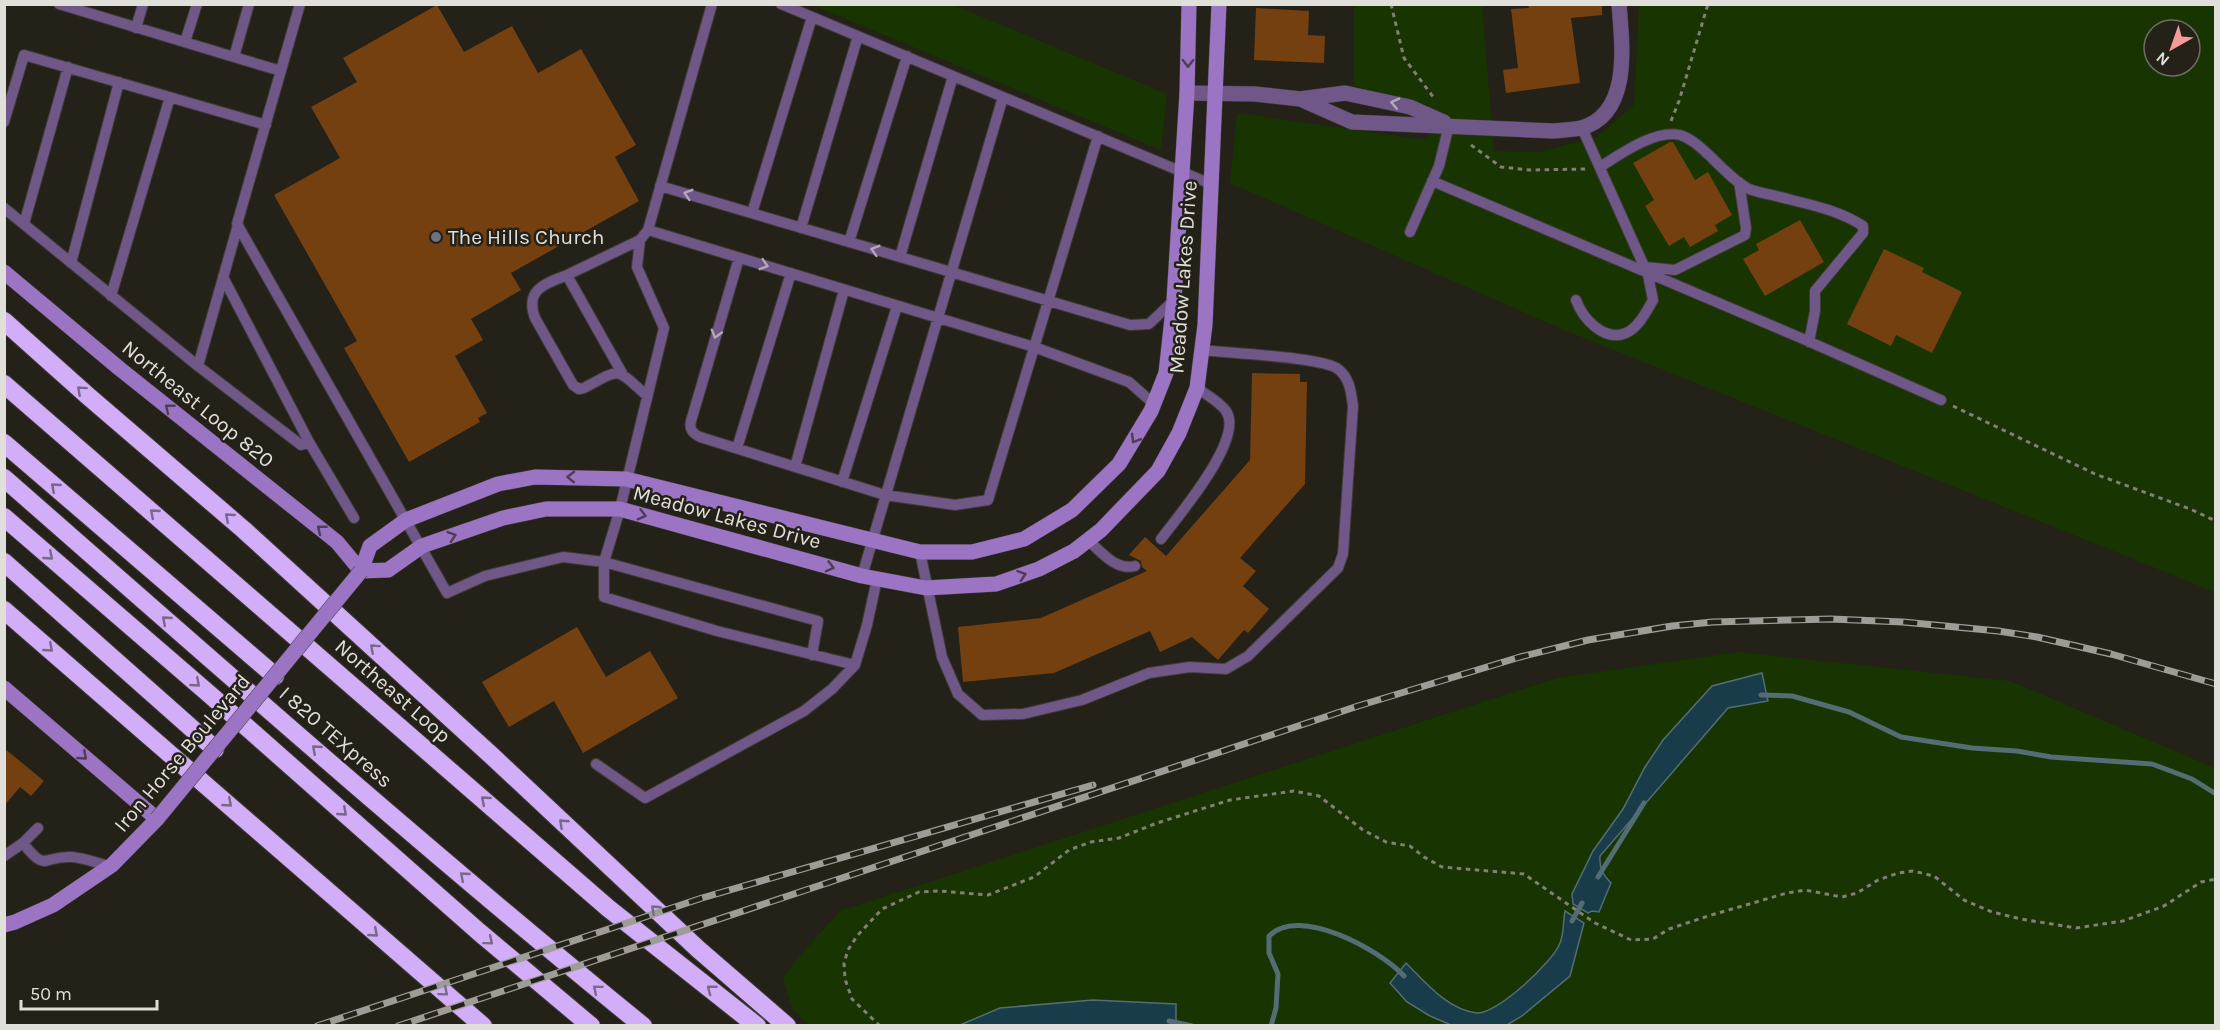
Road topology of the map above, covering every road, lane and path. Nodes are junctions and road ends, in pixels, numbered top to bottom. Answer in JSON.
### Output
{"nodes":[{"id":1,"x":59,"y":4,"type":"edge"},
{"id":2,"x":143,"y":4,"type":"edge"},
{"id":3,"x":197,"y":4,"type":"edge"},
{"id":4,"x":249,"y":4,"type":"edge"},
{"id":5,"x":300,"y":4,"type":"edge"},
{"id":6,"x":712,"y":4,"type":"edge"},
{"id":7,"x":782,"y":4,"type":"edge"},
{"id":8,"x":1189,"y":4,"type":"edge"},
{"id":9,"x":1219,"y":4,"type":"edge"},
{"id":10,"x":1619,"y":4,"type":"edge"},
{"id":11,"x":1708,"y":4,"type":"edge"},
{"id":12,"x":86,"y":8,"type":"edge"},
{"id":13,"x":812,"y":17,"type":"junction"},
{"id":14,"x":136,"y":28,"type":"junction"},
{"id":15,"x":858,"y":36,"type":"junction"},
{"id":16,"x":185,"y":42,"type":"junction"},
{"id":17,"x":907,"y":56,"type":"junction"},
{"id":18,"x":234,"y":57,"type":"junction"},
{"id":19,"x":68,"y":68,"type":"junction"},
{"id":20,"x":281,"y":71,"type":"junction"},
{"id":21,"x":953,"y":76,"type":"junction"},
{"id":22,"x":119,"y":82,"type":"junction"},
{"id":23,"x":1187,"y":93,"type":"junction"},
{"id":24,"x":1215,"y":93,"type":"junction"},
{"id":25,"x":171,"y":97,"type":"junction"},
{"id":26,"x":1003,"y":97,"type":"junction"},
{"id":27,"x":1300,"y":99,"type":"junction"},
{"id":28,"x":4,"y":122,"type":"edge"},
{"id":29,"x":266,"y":125,"type":"junction"},
{"id":30,"x":1449,"y":125,"type":"junction"},
{"id":31,"x":1582,"y":128,"type":"junction"},
{"id":32,"x":1098,"y":136,"type":"junction"},
{"id":33,"x":1663,"y":136,"type":"junction"},
{"id":34,"x":1599,"y":167,"type":"junction"},
{"id":35,"x":1182,"y":172,"type":"junction"},
{"id":36,"x":1432,"y":181,"type":"junction"},
{"id":37,"x":1739,"y":182,"type":"junction"},
{"id":38,"x":1211,"y":184,"type":"junction"},
{"id":39,"x":660,"y":186,"type":"junction"},
{"id":40,"x":4,"y":207,"type":"edge"},
{"id":41,"x":752,"y":213,"type":"junction"},
{"id":42,"x":24,"y":224,"type":"junction"},
{"id":43,"x":238,"y":225,"type":"junction"},
{"id":44,"x":801,"y":228,"type":"junction"},
{"id":45,"x":648,"y":230,"type":"junction"},
{"id":46,"x":1410,"y":232,"type":"dead end"},
{"id":47,"x":640,"y":240,"type":"junction"},
{"id":48,"x":849,"y":242,"type":"junction"},
{"id":49,"x":900,"y":257,"type":"junction"},
{"id":50,"x":739,"y":258,"type":"junction"},
{"id":51,"x":70,"y":262,"type":"junction"},
{"id":52,"x":1646,"y":271,"type":"junction"},
{"id":53,"x":4,"y":272,"type":"edge"},
{"id":54,"x":791,"y":273,"type":"junction"},
{"id":55,"x":951,"y":273,"type":"junction"},
{"id":56,"x":565,"y":276,"type":"junction"},
{"id":57,"x":223,"y":278,"type":"junction"},
{"id":58,"x":844,"y":290,"type":"junction"},
{"id":59,"x":111,"y":296,"type":"junction"},
{"id":60,"x":1174,"y":300,"type":"junction"},
{"id":61,"x":1576,"y":300,"type":"dead end"},
{"id":62,"x":1048,"y":301,"type":"junction"},
{"id":63,"x":897,"y":306,"type":"junction"},
{"id":64,"x":938,"y":318,"type":"junction"},
{"id":65,"x":4,"y":321,"type":"edge"},
{"id":66,"x":1809,"y":342,"type":"junction"},
{"id":67,"x":1034,"y":347,"type":"junction"},
{"id":68,"x":1202,"y":350,"type":"junction"},
{"id":69,"x":198,"y":366,"type":"junction"},
{"id":70,"x":622,"y":373,"type":"junction"},
{"id":71,"x":4,"y":384,"type":"edge"},
{"id":72,"x":1197,"y":388,"type":"junction"},
{"id":73,"x":647,"y":396,"type":"junction"},
{"id":74,"x":1941,"y":400,"type":"joint"},
{"id":75,"x":1154,"y":404,"type":"junction"},
{"id":76,"x":309,"y":442,"type":"junction"},
{"id":77,"x":4,"y":443,"type":"edge"},
{"id":78,"x":738,"y":448,"type":"junction"},
{"id":79,"x":795,"y":467,"type":"junction"},
{"id":80,"x":4,"y":478,"type":"edge"},
{"id":81,"x":626,"y":479,"type":"junction"},
{"id":82,"x":842,"y":482,"type":"junction"},
{"id":83,"x":885,"y":495,"type":"junction"},
{"id":84,"x":620,"y":509,"type":"junction"},
{"id":85,"x":4,"y":518,"type":"edge"},
{"id":86,"x":354,"y":518,"type":"dead end"},
{"id":87,"x":406,"y":520,"type":"junction"},
{"id":88,"x":2216,"y":521,"type":"edge"},
{"id":89,"x":1161,"y":539,"type":"dead end"},
{"id":90,"x":872,"y":540,"type":"junction"},
{"id":91,"x":1088,"y":540,"type":"junction"},
{"id":92,"x":422,"y":546,"type":"junction"},
{"id":93,"x":920,"y":552,"type":"junction"},
{"id":94,"x":604,"y":561,"type":"junction"},
{"id":95,"x":4,"y":562,"type":"edge"},
{"id":96,"x":1135,"y":566,"type":"dead end"},
{"id":97,"x":361,"y":572,"type":"junction"},
{"id":98,"x":861,"y":576,"type":"junction"},
{"id":99,"x":877,"y":579,"type":"junction"},
{"id":100,"x":926,"y":588,"type":"junction"},
{"id":101,"x":4,"y":610,"type":"edge"},
{"id":102,"x":812,"y":655,"type":"junction"},
{"id":103,"x":855,"y":665,"type":"junction"},
{"id":104,"x":275,"y":676,"type":"junction"},
{"id":105,"x":4,"y":688,"type":"edge"},
{"id":106,"x":215,"y":749,"type":"junction"},
{"id":107,"x":596,"y":764,"type":"dead end"},
{"id":108,"x":157,"y":819,"type":"junction"},
{"id":109,"x":38,"y":828,"type":"dead end"},
{"id":110,"x":23,"y":843,"type":"junction"},
{"id":111,"x":4,"y":856,"type":"edge"},
{"id":112,"x":109,"y":866,"type":"junction"},
{"id":113,"x":2216,"y":879,"type":"edge"},
{"id":114,"x":4,"y":925,"type":"edge"},
{"id":115,"x":483,"y":1026,"type":"edge"},
{"id":116,"x":591,"y":1026,"type":"edge"},
{"id":117,"x":643,"y":1026,"type":"edge"},
{"id":118,"x":757,"y":1026,"type":"edge"},
{"id":119,"x":787,"y":1026,"type":"edge"},
{"id":120,"x":880,"y":1026,"type":"edge"}],
"edges":[{"from":1,"to":12,"type":"lane"},
{"from":2,"to":14,"type":"lane"},
{"from":3,"to":16,"type":"lane"},
{"from":4,"to":18,"type":"lane"},
{"from":5,"to":20,"type":"lane"},
{"from":6,"to":39,"type":"lane"},
{"from":7,"to":13,"type":"lane"},
{"from":8,"to":23,"type":"street","name":"Meadow Lakes Drive","one_way":true},
{"from":9,"to":24,"type":"street","name":"Meadow Lakes Drive"},
{"from":10,"to":31,"type":"street"},
{"from":11,"to":33,"type":"path"},
{"from":12,"to":14,"type":"lane"},
{"from":13,"to":15,"type":"lane"},
{"from":13,"to":41,"type":"lane"},
{"from":14,"to":16,"type":"lane"},
{"from":15,"to":17,"type":"lane"},
{"from":15,"to":44,"type":"lane"},
{"from":16,"to":18,"type":"lane"},
{"from":17,"to":21,"type":"lane"},
{"from":17,"to":48,"type":"lane"},
{"from":18,"to":20,"type":"lane"},
{"from":19,"to":22,"type":"lane"},
{"from":19,"to":28,"type":"lane"},
{"from":19,"to":42,"type":"lane"},
{"from":20,"to":29,"type":"lane"},
{"from":21,"to":26,"type":"lane"},
{"from":21,"to":49,"type":"lane"},
{"from":22,"to":25,"type":"lane"},
{"from":22,"to":51,"type":"lane"},
{"from":23,"to":24,"type":"street"},
{"from":23,"to":35,"type":"street","name":"Meadow Lakes Drive"},
{"from":24,"to":27,"type":"street"},
{"from":24,"to":38,"type":"street","name":"Meadow Lakes Drive"},
{"from":25,"to":29,"type":"lane"},
{"from":25,"to":59,"type":"lane"},
{"from":26,"to":32,"type":"lane"},
{"from":26,"to":55,"type":"lane"},
{"from":27,"to":30,"type":"street"},
{"from":30,"to":27,"type":"street","one_way":true},
{"from":29,"to":43,"type":"lane"},
{"from":30,"to":31,"type":"street"},
{"from":30,"to":36,"type":"lane"},
{"from":31,"to":34,"type":"lane"},
{"from":32,"to":35,"type":"lane"},
{"from":32,"to":62,"type":"lane"},
{"from":33,"to":34,"type":"lane"},
{"from":33,"to":37,"type":"lane"},
{"from":34,"to":52,"type":"lane"},
{"from":35,"to":38,"type":"lane"},
{"from":35,"to":60,"type":"street","name":"Meadow Lakes Drive"},
{"from":36,"to":46,"type":"lane"},
{"from":36,"to":52,"type":"lane"},
{"from":37,"to":52,"type":"lane"},
{"from":37,"to":66,"type":"lane"},
{"from":38,"to":68,"type":"street","name":"Meadow Lakes Drive"},
{"from":41,"to":39,"type":"lane","one_way":true},
{"from":39,"to":45,"type":"lane"},
{"from":40,"to":42,"type":"lane"},
{"from":41,"to":44,"type":"lane"},
{"from":42,"to":51,"type":"lane"},
{"from":43,"to":57,"type":"lane"},
{"from":43,"to":87,"type":"lane"},
{"from":44,"to":48,"type":"lane"},
{"from":45,"to":47,"type":"lane"},
{"from":45,"to":50,"type":"lane"},
{"from":47,"to":56,"type":"lane"},
{"from":47,"to":73,"type":"lane"},
{"from":49,"to":48,"type":"lane","one_way":true},
{"from":49,"to":55,"type":"lane"},
{"from":50,"to":54,"type":"lane","one_way":true},
{"from":50,"to":78,"type":"lane","one_way":true},
{"from":51,"to":59,"type":"lane"},
{"from":52,"to":61,"type":"lane"},
{"from":52,"to":66,"type":"lane"},
{"from":97,"to":53,"type":"street","name":"Northeast Loop 820","one_way":true},
{"from":54,"to":58,"type":"lane"},
{"from":54,"to":78,"type":"lane"},
{"from":55,"to":62,"type":"lane"},
{"from":55,"to":64,"type":"lane"},
{"from":56,"to":70,"type":"lane"},
{"from":56,"to":70,"type":"lane"},
{"from":57,"to":69,"type":"lane"},
{"from":57,"to":76,"type":"lane"},
{"from":58,"to":63,"type":"lane"},
{"from":58,"to":79,"type":"lane"},
{"from":59,"to":69,"type":"lane"},
{"from":60,"to":62,"type":"lane"},
{"from":60,"to":75,"type":"street","name":"Meadow Lakes Drive"},
{"from":62,"to":67,"type":"lane"},
{"from":63,"to":64,"type":"lane"},
{"from":63,"to":82,"type":"lane"},
{"from":64,"to":67,"type":"lane"},
{"from":64,"to":83,"type":"lane"},
{"from":119,"to":65,"type":"highway","one_way":true},
{"from":66,"to":74,"type":"lane"},
{"from":67,"to":75,"type":"lane"},
{"from":67,"to":83,"type":"lane"},
{"from":68,"to":72,"type":"street","name":"Meadow Lakes Drive"},
{"from":68,"to":100,"type":"lane"},
{"from":69,"to":76,"type":"lane"},
{"from":70,"to":73,"type":"lane"},
{"from":118,"to":71,"type":"highway","name":"Northeast Loop","one_way":true},
{"from":72,"to":89,"type":"lane"},
{"from":72,"to":91,"type":"street","name":"Meadow Lakes Drive"},
{"from":73,"to":81,"type":"lane"},
{"from":74,"to":88,"type":"path"},
{"from":75,"to":93,"type":"street","name":"Meadow Lakes Drive","one_way":true},
{"from":76,"to":86,"type":"lane"},
{"from":104,"to":77,"type":"highway","one_way":true},
{"from":78,"to":79,"type":"lane"},
{"from":79,"to":82,"type":"lane"},
{"from":117,"to":80,"type":"highway","name":"I 820 TEXpress","one_way":true},
{"from":81,"to":84,"type":"lane"},
{"from":81,"to":87,"type":"street","name":"Meadow Lakes Drive","one_way":true},
{"from":81,"to":90,"type":"street","name":"Meadow Lakes Drive"},
{"from":82,"to":83,"type":"lane"},
{"from":83,"to":90,"type":"lane"},
{"from":92,"to":84,"type":"street","name":"Meadow Lakes Drive","one_way":true},
{"from":84,"to":94,"type":"lane"},
{"from":84,"to":98,"type":"street","name":"Meadow Lakes Drive","one_way":true},
{"from":85,"to":116,"type":"highway","one_way":true},
{"from":87,"to":92,"type":"lane"},
{"from":87,"to":97,"type":"street","name":"Meadow Lakes Drive"},
{"from":90,"to":93,"type":"street","name":"Meadow Lakes Drive"},
{"from":90,"to":98,"type":"lane"},
{"from":91,"to":96,"type":"lane"},
{"from":100,"to":91,"type":"street","name":"Meadow Lakes Drive","one_way":true},
{"from":92,"to":94,"type":"lane"},
{"from":92,"to":97,"type":"street","name":"Meadow Lakes Drive"},
{"from":93,"to":100,"type":"lane"},
{"from":94,"to":102,"type":"lane"},
{"from":94,"to":102,"type":"lane"},
{"from":95,"to":106,"type":"highway"},
{"from":97,"to":104,"type":"street","name":"Iron Horse Boulevard","bridge":true},
{"from":98,"to":99,"type":"street","name":"Meadow Lakes Drive"},
{"from":99,"to":100,"type":"street","name":"Meadow Lakes Drive"},
{"from":99,"to":103,"type":"lane"},
{"from":101,"to":115,"type":"highway","one_way":true},
{"from":102,"to":103,"type":"lane"},
{"from":103,"to":107,"type":"lane"},
{"from":104,"to":106,"type":"street","name":"Iron Horse Boulevard","bridge":true},
{"from":105,"to":108,"type":"street","one_way":true},
{"from":106,"to":108,"type":"street","name":"Iron Horse Boulevard","bridge":true},
{"from":108,"to":112,"type":"street","name":"Iron Horse Boulevard"},
{"from":109,"to":110,"type":"lane"},
{"from":110,"to":111,"type":"lane"},
{"from":110,"to":112,"type":"lane"},
{"from":112,"to":114,"type":"street","name":"Iron Horse Boulevard"},
{"from":113,"to":120,"type":"path"}]}
